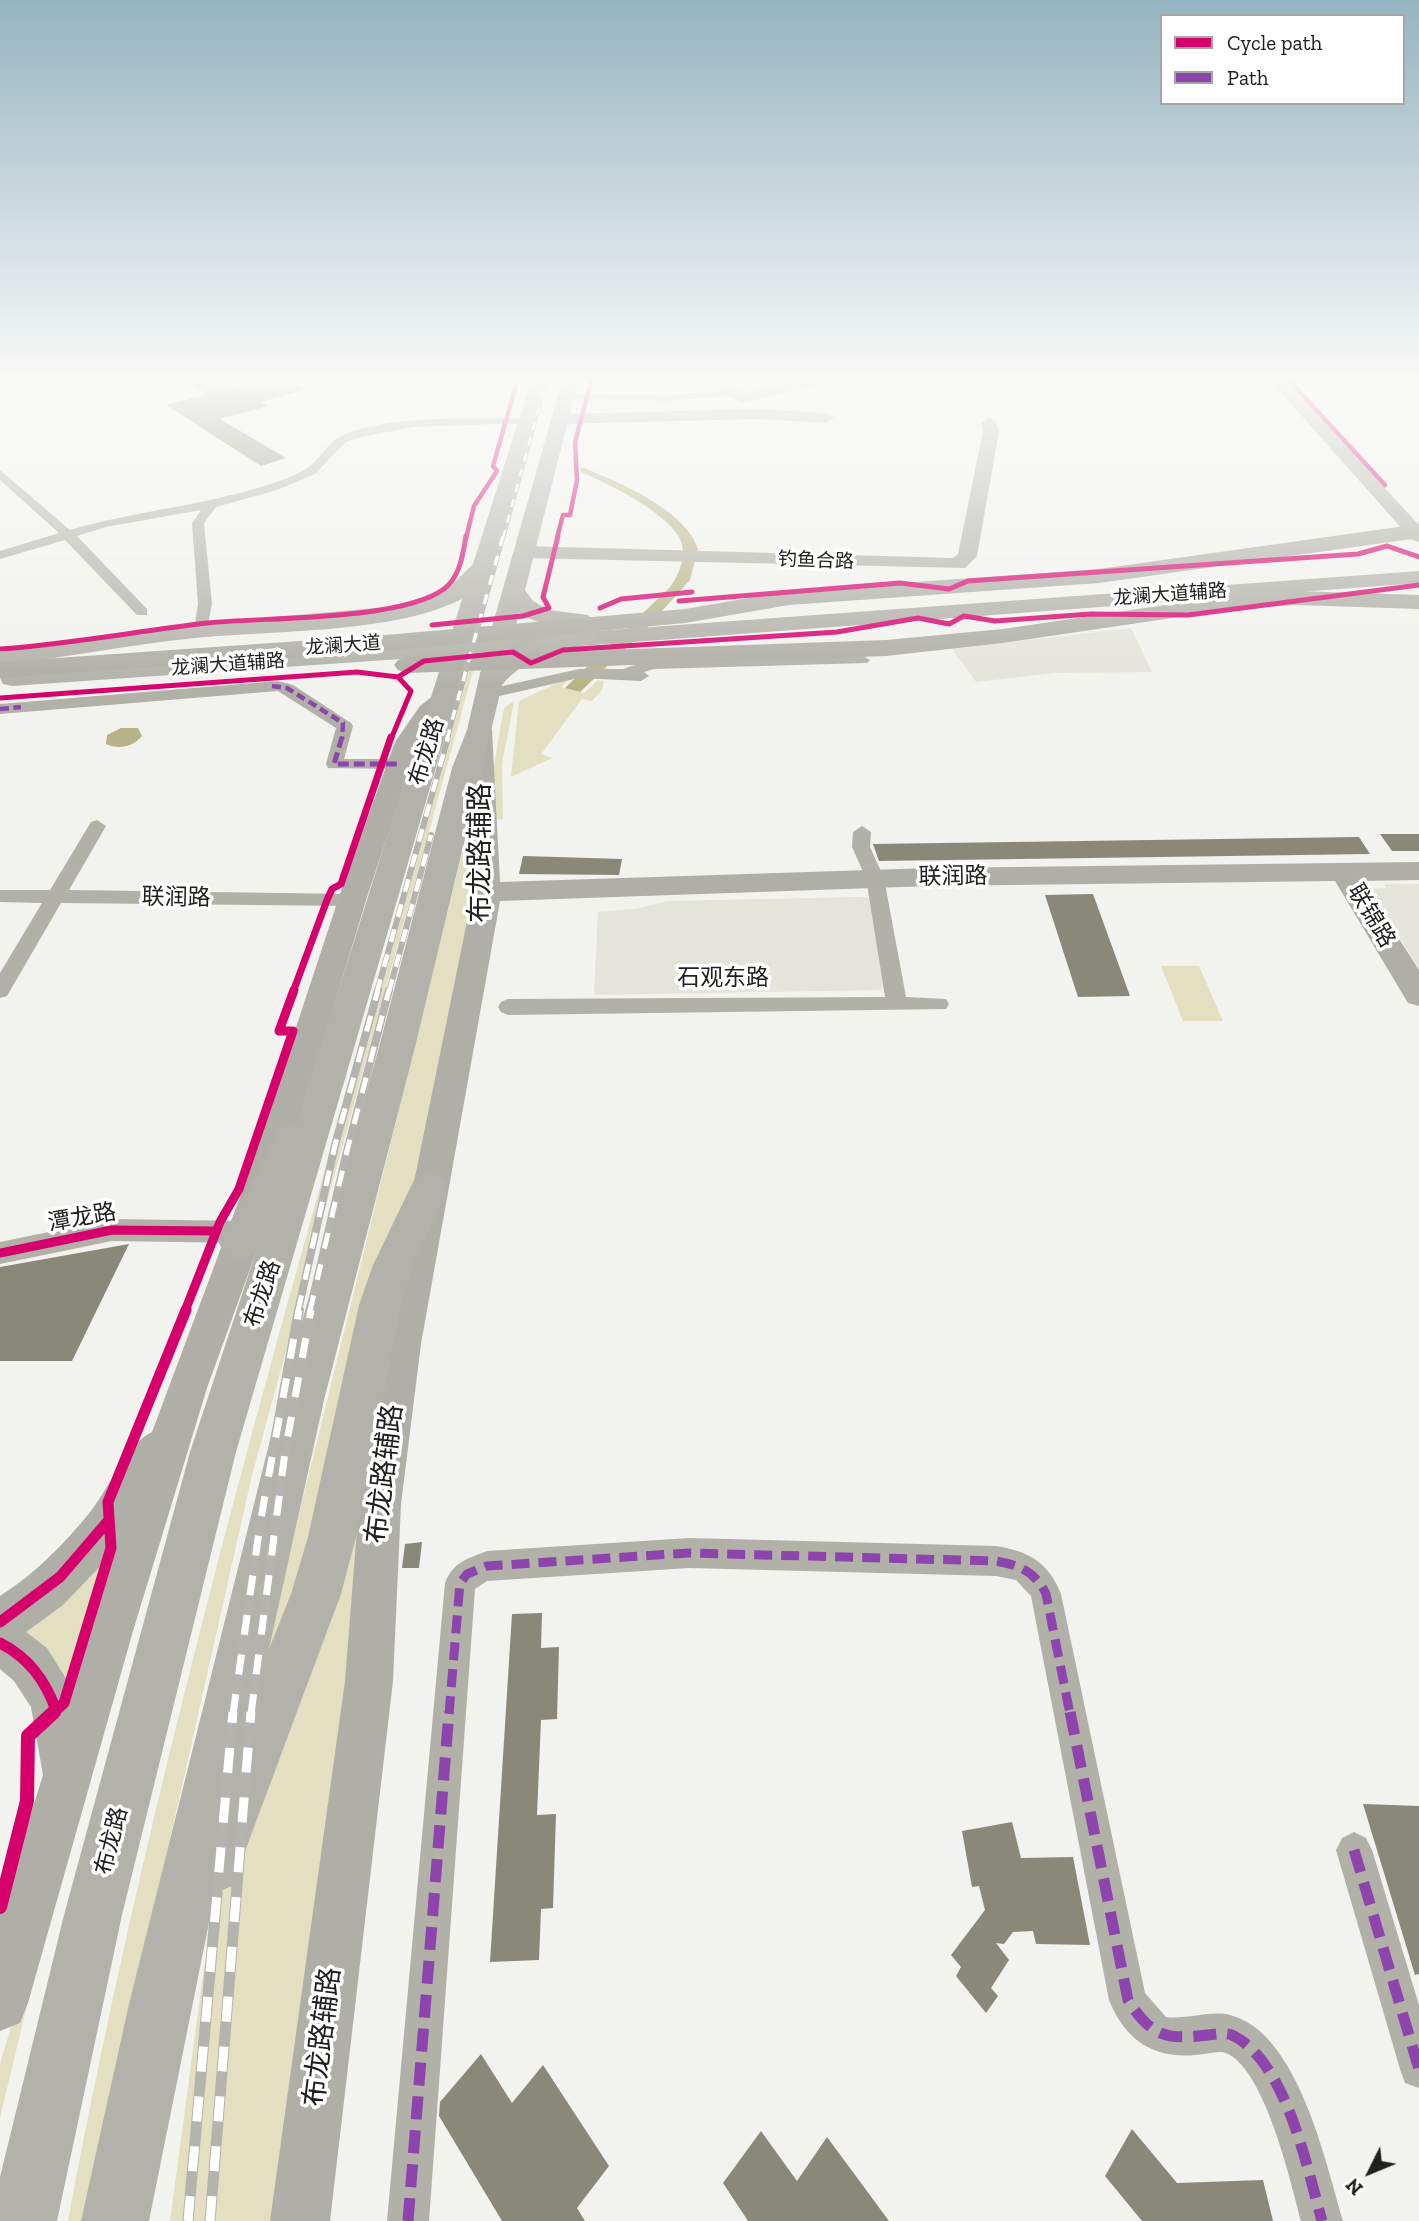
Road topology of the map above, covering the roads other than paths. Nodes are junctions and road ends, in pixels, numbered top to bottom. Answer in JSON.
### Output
{"nodes":[{"id":1,"x":9,"y":482,"type":"edge"},
{"id":2,"x":288,"y":482,"type":"edge"},
{"id":3,"x":508,"y":482,"type":"edge"},
{"id":4,"x":544,"y":482,"type":"edge"},
{"id":5,"x":981,"y":482,"type":"edge"},
{"id":6,"x":1371,"y":482,"type":"edge"},
{"id":7,"x":1384,"y":482,"type":"edge"},
{"id":8,"x":212,"y":504,"type":"junction"},
{"id":9,"x":1419,"y":520,"type":"edge"},
{"id":10,"x":1419,"y":533,"type":"edge"},
{"id":11,"x":68,"y":535,"type":"junction"},
{"id":12,"x":525,"y":552,"type":"junction"},
{"id":13,"x":0,"y":555,"type":"edge"},
{"id":14,"x":1247,"y":556,"type":"junction"},
{"id":15,"x":481,"y":576,"type":"junction"},
{"id":16,"x":1416,"y":579,"type":"edge"},
{"id":17,"x":514,"y":590,"type":"junction"},
{"id":18,"x":924,"y":603,"type":"junction"},
{"id":19,"x":142,"y":612,"type":"dead end"},
{"id":20,"x":682,"y":614,"type":"junction"},
{"id":21,"x":588,"y":628,"type":"junction"},
{"id":22,"x":660,"y":633,"type":"junction"},
{"id":23,"x":502,"y":636,"type":"junction"},
{"id":24,"x":201,"y":637,"type":"junction"},
{"id":25,"x":462,"y":640,"type":"junction"},
{"id":26,"x":359,"y":648,"type":"junction"},
{"id":27,"x":862,"y":660,"type":"dead end"},
{"id":28,"x":2,"y":669,"type":"edge"},
{"id":29,"x":146,"y":671,"type":"junction"},
{"id":30,"x":576,"y":672,"type":"joint"},
{"id":31,"x":604,"y":672,"type":"joint"},
{"id":32,"x":626,"y":673,"type":"junction"},
{"id":33,"x":643,"y":676,"type":"dead end"},
{"id":34,"x":0,"y":691,"type":"edge"},
{"id":35,"x":136,"y":698,"type":"junction"},
{"id":36,"x":0,"y":709,"type":"edge"},
{"id":37,"x":455,"y":730,"type":"junction"},
{"id":38,"x":97,"y":826,"type":"dead end"},
{"id":39,"x":862,"y":832,"type":"dead end"},
{"id":40,"x":1419,"y":871,"type":"edge"},
{"id":41,"x":1344,"y":873,"type":"junction"},
{"id":42,"x":875,"y":878,"type":"junction"},
{"id":43,"x":487,"y":892,"type":"junction"},
{"id":44,"x":0,"y":896,"type":"edge"},
{"id":45,"x":56,"y":896,"type":"junction"},
{"id":46,"x":352,"y":900,"type":"junction"},
{"id":47,"x":0,"y":991,"type":"edge"},
{"id":48,"x":1419,"y":995,"type":"edge"},
{"id":49,"x":939,"y":1003,"type":"dead end"},
{"id":50,"x":897,"y":1004,"type":"junction"},
{"id":51,"x":508,"y":1007,"type":"dead end"},
{"id":52,"x":333,"y":1067,"type":"junction"},
{"id":53,"x":429,"y":1189,"type":"junction"},
{"id":54,"x":241,"y":1237,"type":"junction"},
{"id":55,"x":0,"y":1253,"type":"edge"},
{"id":56,"x":187,"y":1388,"type":"junction"},
{"id":57,"x":0,"y":1622,"type":"edge"},
{"id":58,"x":0,"y":1643,"type":"edge"},
{"id":59,"x":62,"y":1800,"type":"junction"},
{"id":60,"x":1354,"y":1850,"type":"dead end"},
{"id":61,"x":0,"y":2003,"type":"edge"},
{"id":62,"x":160,"y":2004,"type":"junction"},
{"id":63,"x":1419,"y":2069,"type":"edge"},
{"id":64,"x":23,"y":2221,"type":"edge"},
{"id":65,"x":116,"y":2221,"type":"edge"},
{"id":66,"x":300,"y":2221,"type":"edge"},
{"id":67,"x":408,"y":2221,"type":"edge"},
{"id":68,"x":1322,"y":2221,"type":"edge"}],
"edges":[{"from":1,"to":11,"type":"street"},
{"from":2,"to":8,"type":"street"},
{"from":3,"to":15,"type":"main road","name":"布龙路"},
{"from":4,"to":12,"type":"main road","name":"布龙路"},
{"from":5,"to":12,"type":"main road","name":"钓鱼合路"},
{"from":6,"to":10,"type":"main road"},
{"from":7,"to":9,"type":"main road"},
{"from":8,"to":11,"type":"street"},
{"from":8,"to":24,"type":"street"},
{"from":10,"to":14,"type":"highway"},
{"from":11,"to":13,"type":"street"},
{"from":11,"to":19,"type":"street"},
{"from":12,"to":17,"type":"main road","name":"布龙路"},
{"from":14,"to":20,"type":"highway","name":"龙澜大道"},
{"from":14,"to":24,"type":"highway"},
{"from":15,"to":24,"type":"main road"},
{"from":15,"to":25,"type":"main road","name":"布龙路"},
{"from":15,"to":26,"type":"main road"},
{"from":16,"to":18,"type":"main road","name":"龙澜大道辅路"},
{"from":16,"to":22,"type":"highway","name":"龙澜大道"},
{"from":16,"to":34,"type":"highway"},
{"from":17,"to":21,"type":"main road"},
{"from":17,"to":23,"type":"main road","name":"布龙路"},
{"from":18,"to":20,"type":"main road","name":"龙澜大道辅路"},
{"from":18,"to":22,"type":"main road","name":"龙澜大道辅路"},
{"from":20,"to":21,"type":"main road","name":"龙澜大道辅路"},
{"from":20,"to":28,"type":"highway","name":"龙澜大道"},
{"from":21,"to":22,"type":"main road","name":"龙澜大道辅路"},
{"from":21,"to":23,"type":"main road","name":"龙澜大道辅路"},
{"from":21,"to":37,"type":"main road"},
{"from":22,"to":28,"type":"highway","name":"龙澜大道"},
{"from":23,"to":25,"type":"main road","name":"龙澜大道辅路"},
{"from":23,"to":37,"type":"main road","name":"布龙路"},
{"from":24,"to":28,"type":"highway"},
{"from":25,"to":26,"type":"main road","name":"龙澜大道辅路"},
{"from":25,"to":37,"type":"main road","name":"布龙路"},
{"from":26,"to":28,"type":"main road","name":"龙澜大道辅路"},
{"from":26,"to":29,"type":"main road","name":"龙澜大道辅路"},
{"from":26,"to":37,"type":"main road"},
{"from":27,"to":32,"type":"street"},
{"from":28,"to":29,"type":"main road","name":"龙澜大道辅路"},
{"from":29,"to":35,"type":"street"},
{"from":30,"to":31,"type":"street"},
{"from":30,"to":37,"type":"street"},
{"from":31,"to":32,"type":"street"},
{"from":32,"to":33,"type":"street"},
{"from":35,"to":36,"type":"street"},
{"from":35,"to":37,"type":"street"},
{"from":37,"to":43,"type":"main road","name":"布龙路辅路"},
{"from":37,"to":46,"type":"main road"},
{"from":37,"to":52,"type":"main road","name":"布龙路"},
{"from":37,"to":62,"type":"main road","name":"布龙路"},
{"from":38,"to":45,"type":"street"},
{"from":39,"to":42,"type":"street"},
{"from":40,"to":41,"type":"main road","name":"联润路"},
{"from":41,"to":42,"type":"main road","name":"联润路"},
{"from":41,"to":48,"type":"street","name":"联锦路"},
{"from":42,"to":43,"type":"main road","name":"联润路"},
{"from":42,"to":50,"type":"street"},
{"from":43,"to":53,"type":"main road","name":"布龙路辅路"},
{"from":44,"to":45,"type":"street","name":"联润路"},
{"from":45,"to":46,"type":"street","name":"联润路"},
{"from":45,"to":47,"type":"street"},
{"from":46,"to":54,"type":"main road"},
{"from":49,"to":50,"type":"street","name":"石观东路"},
{"from":50,"to":51,"type":"street","name":"石观东路"},
{"from":52,"to":54,"type":"main road"},
{"from":52,"to":64,"type":"main road","name":"布龙路"},
{"from":53,"to":62,"type":"main road"},
{"from":53,"to":66,"type":"main road","name":"布龙路辅路"},
{"from":54,"to":55,"type":"street","name":"潭龙路"},
{"from":54,"to":56,"type":"main road"},
{"from":56,"to":57,"type":"main road"},
{"from":56,"to":59,"type":"main road"},
{"from":58,"to":59,"type":"main road"},
{"from":59,"to":61,"type":"main road"},
{"from":60,"to":63,"type":"street"},
{"from":62,"to":65,"type":"main road","name":"布龙路"},
{"from":67,"to":68,"type":"street"}]}
